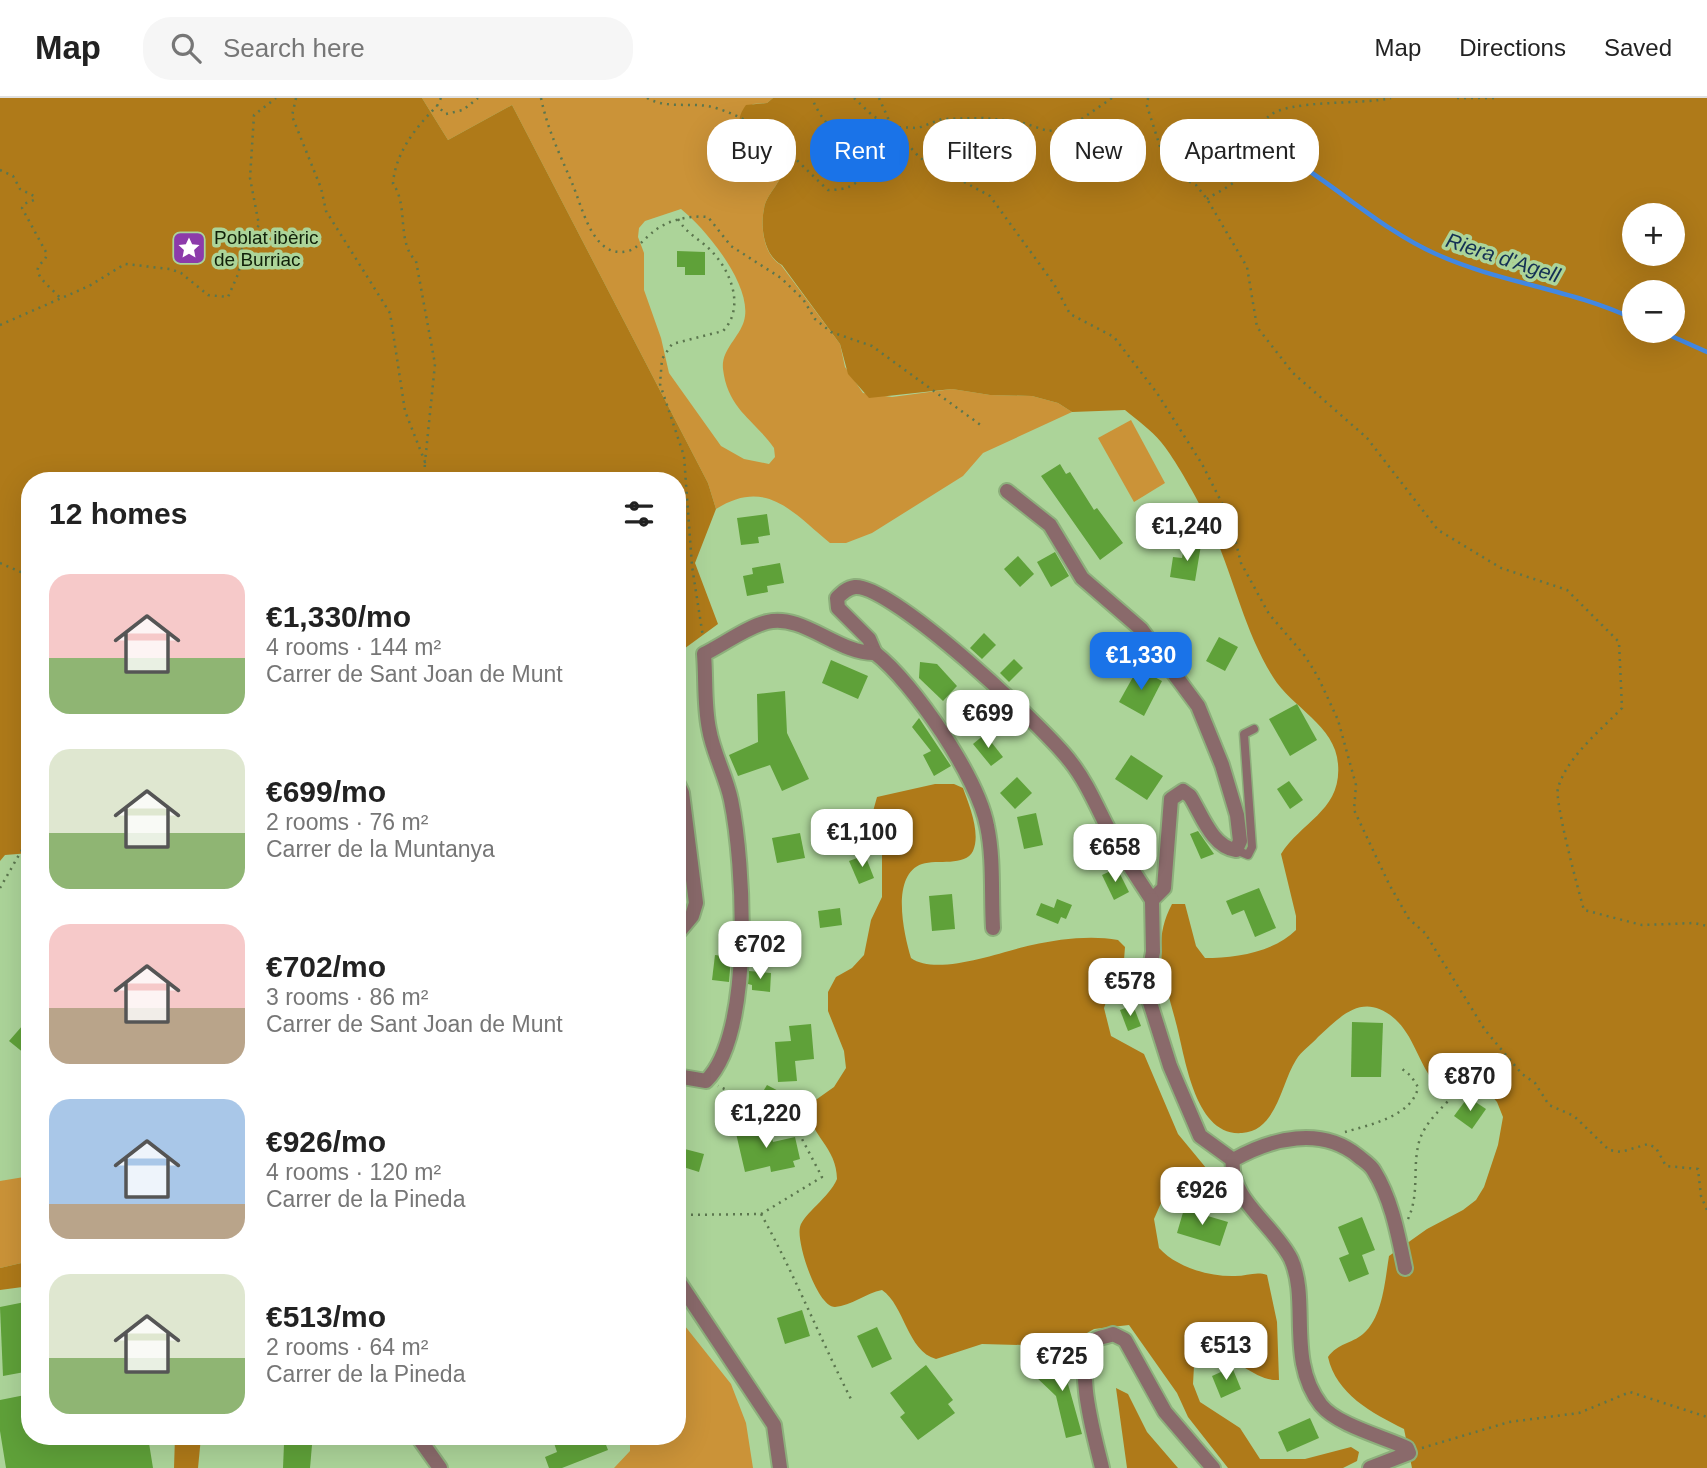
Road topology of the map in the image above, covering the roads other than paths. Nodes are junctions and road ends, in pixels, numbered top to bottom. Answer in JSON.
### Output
{"nodes":[{"id":1,"x":1007,"y":491,"type":"dead end"},
{"id":2,"x":875,"y":653,"type":"junction"},
{"id":3,"x":1254,"y":729,"type":"dead end"},
{"id":4,"x":1236,"y":850,"type":"junction"},
{"id":5,"x":686,"y":868,"type":"edge"},
{"id":6,"x":1152,"y":900,"type":"junction"},
{"id":7,"x":686,"y":923,"type":"edge"},
{"id":8,"x":993,"y":928,"type":"dead end"},
{"id":9,"x":686,"y":1078,"type":"edge"},
{"id":10,"x":1233,"y":1160,"type":"junction"},
{"id":11,"x":1405,"y":1268,"type":"dead end"},
{"id":12,"x":686,"y":1293,"type":"edge"},
{"id":13,"x":423,"y":1445,"type":"edge"},
{"id":14,"x":439,"y":1468,"type":"edge"},
{"id":15,"x":780,"y":1468,"type":"edge"},
{"id":16,"x":1102,"y":1468,"type":"edge"},
{"id":17,"x":1213,"y":1468,"type":"edge"},
{"id":18,"x":1370,"y":1468,"type":"edge"}],
"edges":[{"from":1,"to":4,"type":"street"},
{"from":2,"to":6,"type":"street"},
{"from":2,"to":8,"type":"street"},
{"from":2,"to":9,"type":"street"},
{"from":3,"to":4,"type":"lane"},
{"from":4,"to":6,"type":"street"},
{"from":5,"to":7,"type":"street"},
{"from":6,"to":10,"type":"street"},
{"from":10,"to":11,"type":"street"},
{"from":10,"to":18,"type":"street"},
{"from":12,"to":15,"type":"street"},
{"from":13,"to":14,"type":"street"},
{"from":16,"to":17,"type":"street"}]}
